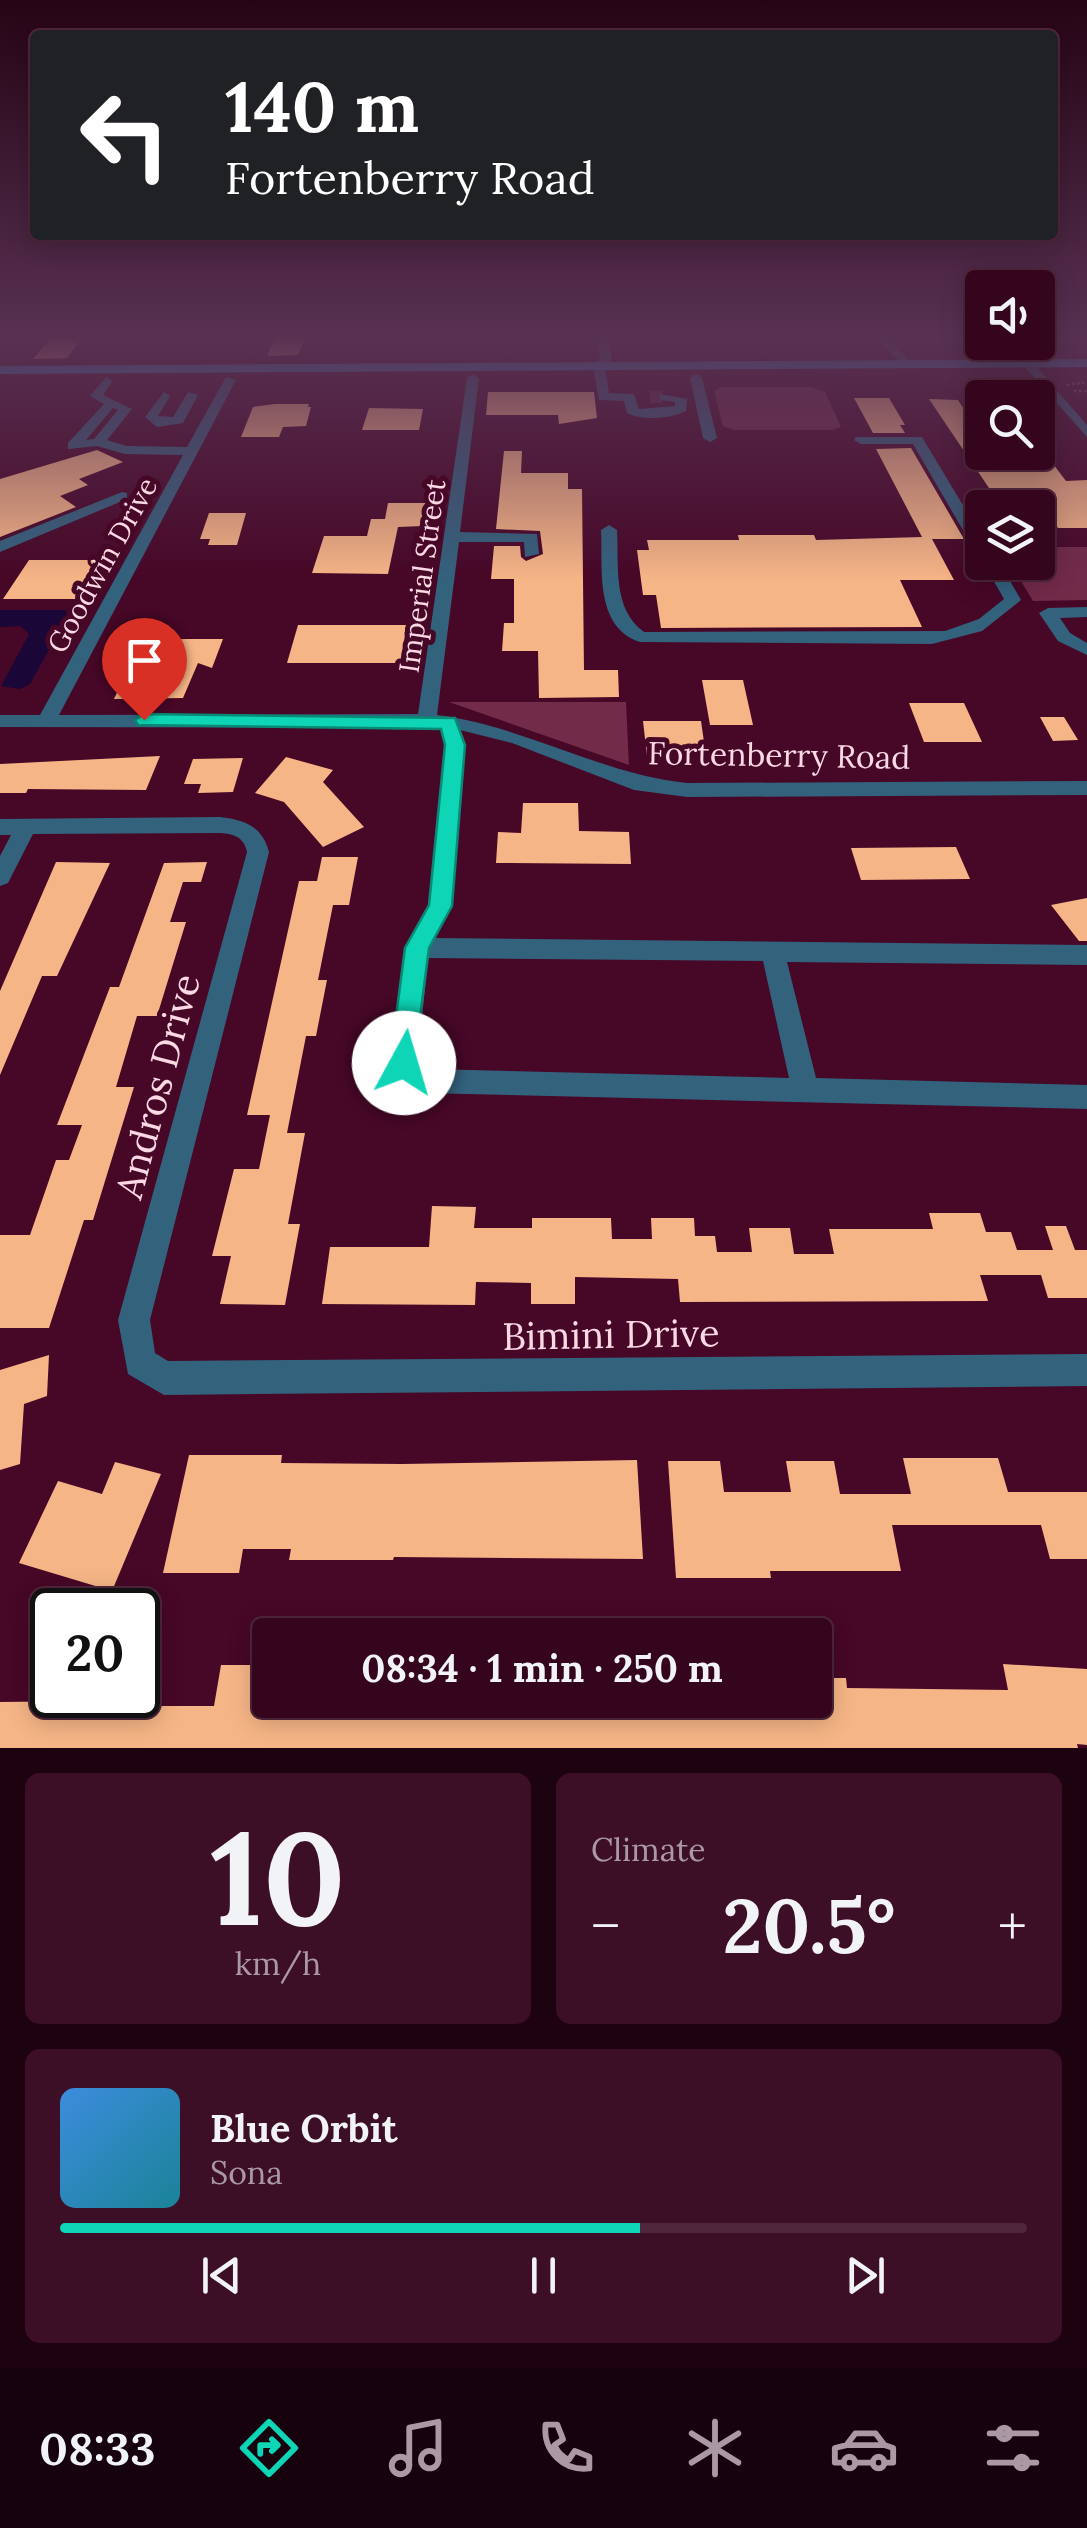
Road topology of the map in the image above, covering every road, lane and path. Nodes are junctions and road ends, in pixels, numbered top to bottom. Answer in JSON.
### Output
{"nodes":[{"id":1,"x":98,"y":418,"type":"edge"},
{"id":2,"x":119,"y":418,"type":"edge"},
{"id":3,"x":151,"y":418,"type":"edge"},
{"id":4,"x":179,"y":418,"type":"edge"},
{"id":5,"x":211,"y":418,"type":"edge"},
{"id":6,"x":468,"y":418,"type":"edge"},
{"id":7,"x":705,"y":418,"type":"edge"},
{"id":8,"x":710,"y":438,"type":"dead end"},
{"id":9,"x":861,"y":440,"type":"dead end"},
{"id":10,"x":98,"y":442,"type":"junction"},
{"id":11,"x":194,"y":451,"type":"junction"},
{"id":12,"x":122,"y":496,"type":"dead end"},
{"id":13,"x":965,"y":520,"type":"edge"},
{"id":14,"x":609,"y":530,"type":"dead end"},
{"id":15,"x":452,"y":536,"type":"junction"},
{"id":16,"x":39,"y":546,"type":"dead end"},
{"id":17,"x":0,"y":547,"type":"edge"},
{"id":18,"x":531,"y":554,"type":"dead end"},
{"id":19,"x":0,"y":563,"type":"edge"},
{"id":20,"x":1001,"y":580,"type":"edge"},
{"id":21,"x":1087,"y":612,"type":"edge"},
{"id":22,"x":1087,"y":650,"type":"edge"},
{"id":23,"x":46,"y":720,"type":"junction"},
{"id":24,"x":0,"y":721,"type":"edge"},
{"id":25,"x":438,"y":722,"type":"junction"},
{"id":26,"x":1087,"y":788,"type":"edge"},
{"id":27,"x":0,"y":827,"type":"edge"},
{"id":28,"x":26,"y":827,"type":"junction"},
{"id":29,"x":0,"y":877,"type":"edge"},
{"id":30,"x":417,"y":948,"type":"junction"},
{"id":31,"x":773,"y":954,"type":"junction"},
{"id":32,"x":1087,"y":955,"type":"edge"},
{"id":33,"x":805,"y":1090,"type":"junction"},
{"id":34,"x":1087,"y":1097,"type":"edge"},
{"id":35,"x":140,"y":1362,"type":"joint"},
{"id":36,"x":1087,"y":1370,"type":"edge"}],
"edges":[{"from":1,"to":10,"type":"street"},
{"from":2,"to":10,"type":"street"},
{"from":3,"to":4,"type":"street"},
{"from":5,"to":11,"type":"street","name":"Goodwin Drive"},
{"from":6,"to":15,"type":"street","name":"Imperial Street"},
{"from":7,"to":8,"type":"street"},
{"from":9,"to":13,"type":"street"},
{"from":10,"to":11,"type":"street"},
{"from":11,"to":23,"type":"street","name":"Goodwin Drive"},
{"from":12,"to":17,"type":"street"},
{"from":14,"to":20,"type":"street"},
{"from":15,"to":18,"type":"street"},
{"from":15,"to":25,"type":"street","name":"Imperial Street"},
{"from":16,"to":19,"type":"street"},
{"from":21,"to":22,"type":"street"},
{"from":23,"to":24,"type":"street","name":"Fortenberry Road"},
{"from":23,"to":25,"type":"street","name":"Fortenberry Road"},
{"from":25,"to":26,"type":"street","name":"Fortenberry Road"},
{"from":25,"to":30,"type":"street","name":"Imperial Street"},
{"from":27,"to":28,"type":"street"},
{"from":28,"to":29,"type":"street"},
{"from":28,"to":35,"type":"street","name":"Andros Drive"},
{"from":30,"to":31,"type":"street"},
{"from":30,"to":33,"type":"street"},
{"from":31,"to":32,"type":"street"},
{"from":31,"to":33,"type":"street"},
{"from":33,"to":34,"type":"street"},
{"from":35,"to":36,"type":"street","name":"Bimini Drive"}]}
